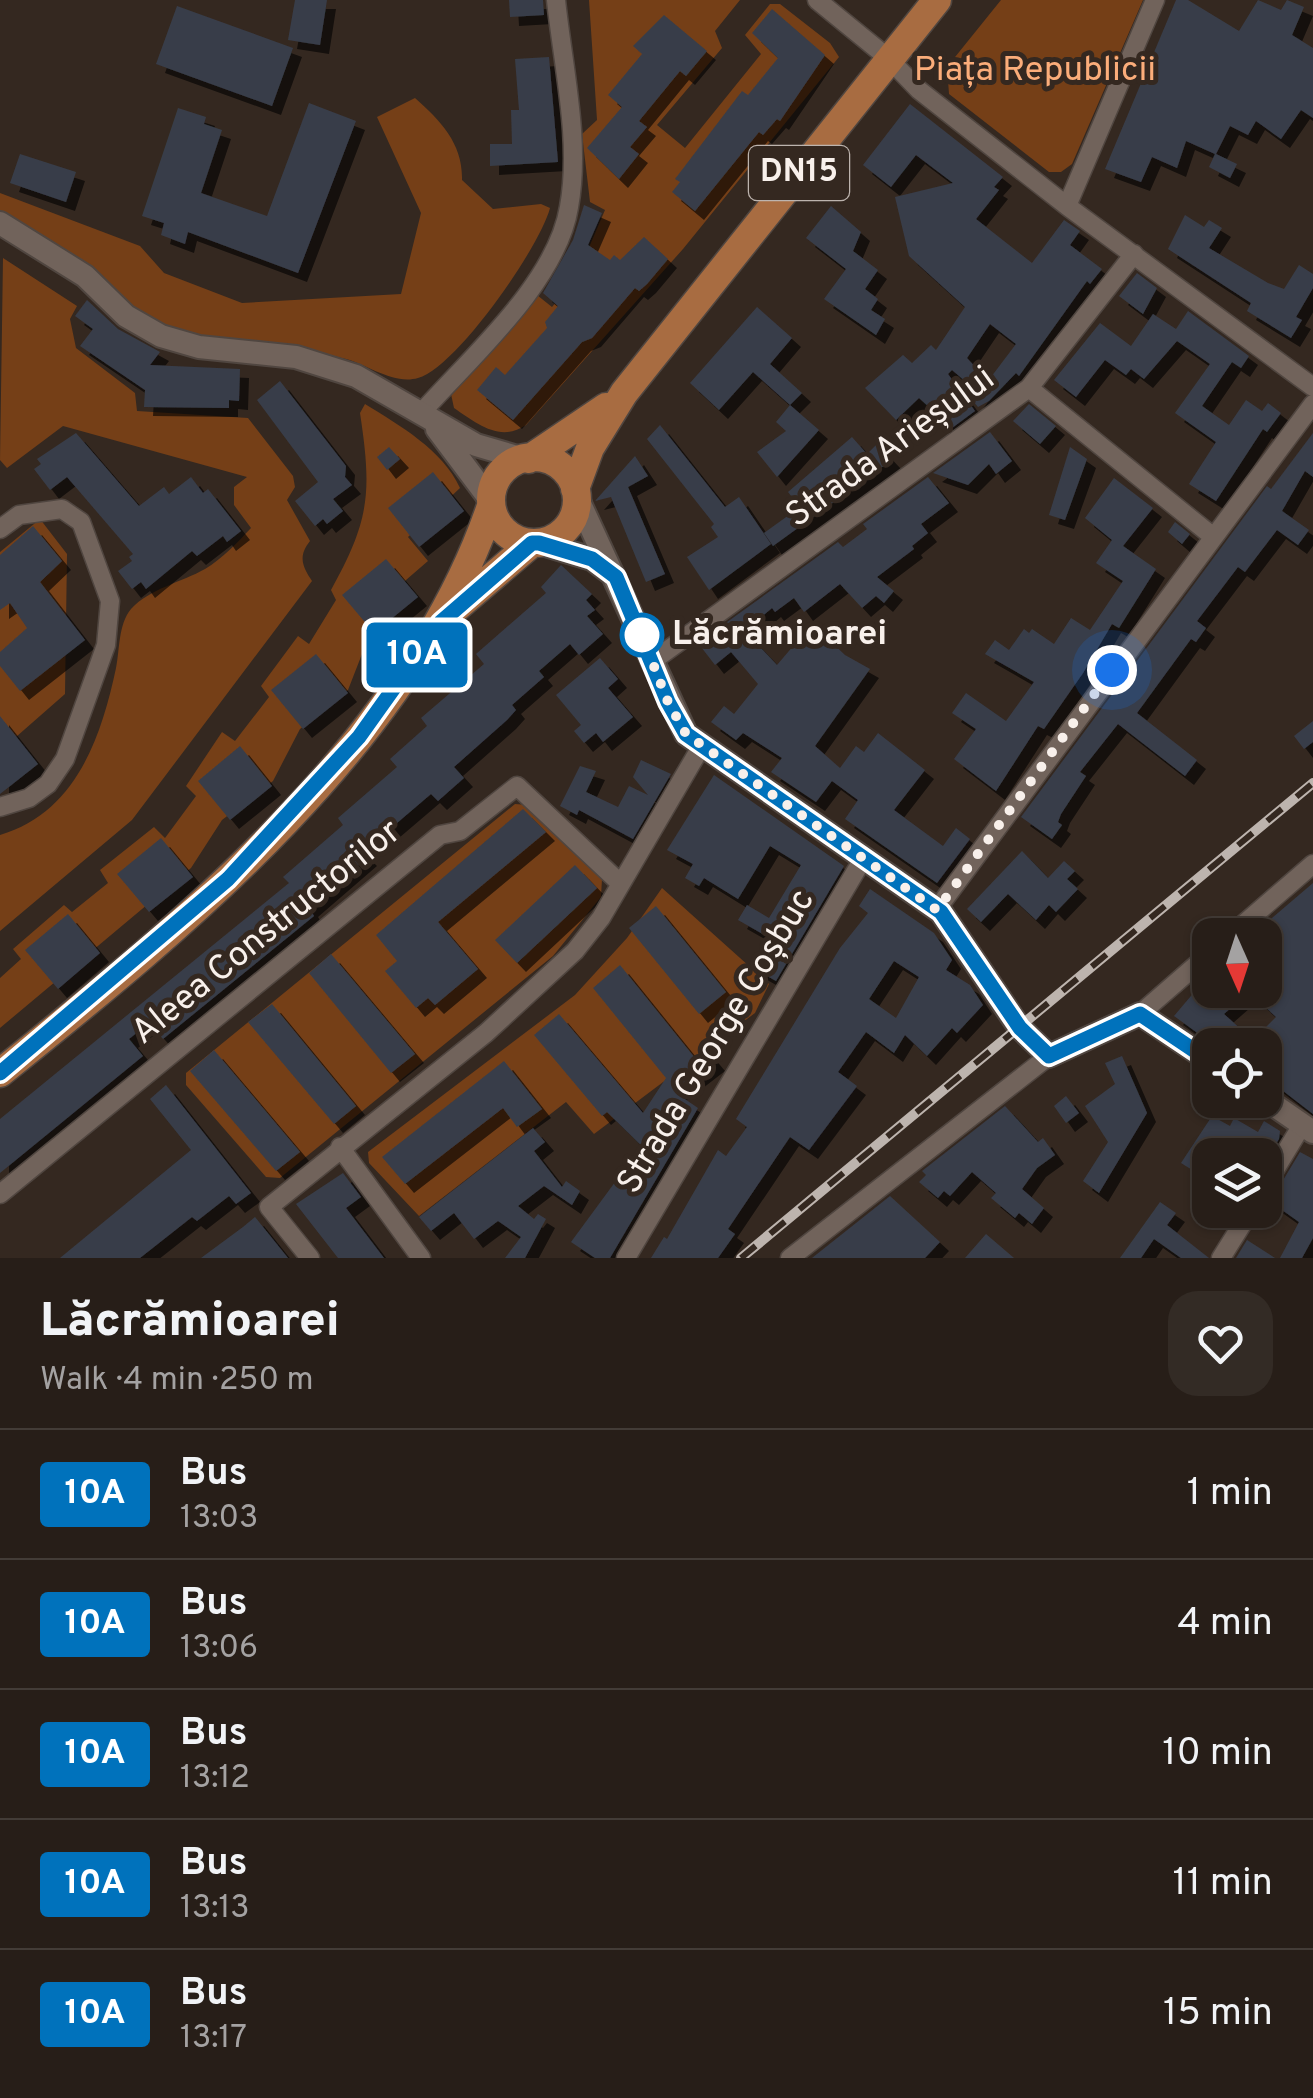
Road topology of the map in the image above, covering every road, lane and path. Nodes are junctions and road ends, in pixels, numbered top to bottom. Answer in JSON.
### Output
{"nodes":[{"id":1,"x":556,"y":0,"type":"edge"},
{"id":2,"x":816,"y":0,"type":"edge"},
{"id":3,"x":936,"y":0,"type":"edge"},
{"id":4,"x":1156,"y":0,"type":"edge"},
{"id":5,"x":888,"y":58,"type":"junction"},
{"id":6,"x":1067,"y":206,"type":"junction"},
{"id":7,"x":0,"y":222,"type":"edge"},
{"id":8,"x":1134,"y":254,"type":"junction"},
{"id":9,"x":1029,"y":388,"type":"junction"},
{"id":10,"x":1313,"y":388,"type":"edge"},
{"id":11,"x":624,"y":393,"type":"junction"},
{"id":12,"x":1313,"y":404,"type":"edge"},
{"id":13,"x":422,"y":412,"type":"junction"},
{"id":14,"x":526,"y":459,"type":"junction"},
{"id":15,"x":576,"y":492,"type":"junction"},
{"id":16,"x":491,"y":503,"type":"junction"},
{"id":17,"x":0,"y":529,"type":"edge"},
{"id":18,"x":1211,"y":536,"type":"junction"},
{"id":19,"x":535,"y":543,"type":"junction"},
{"id":20,"x":616,"y":577,"type":"junction"},
{"id":21,"x":441,"y":622,"type":"junction"},
{"id":22,"x":654,"y":660,"type":"junction"},
{"id":23,"x":700,"y":746,"type":"junction"},
{"id":24,"x":0,"y":808,"type":"edge"},
{"id":25,"x":863,"y":859,"type":"junction"},
{"id":26,"x":1313,"y":864,"type":"edge"},
{"id":27,"x":621,"y":884,"type":"junction"},
{"id":28,"x":937,"y":910,"type":"junction"},
{"id":29,"x":1251,"y":918,"type":"edge"},
{"id":30,"x":1192,"y":969,"type":"edge"},
{"id":31,"x":1140,"y":1014,"type":"junction"},
{"id":32,"x":1192,"y":1048,"type":"edge"},
{"id":33,"x":1049,"y":1056,"type":"junction"},
{"id":34,"x":0,"y":1073,"type":"edge"},
{"id":35,"x":1282,"y":1111,"type":"edge"},
{"id":36,"x":1308,"y":1129,"type":"edge"},
{"id":37,"x":340,"y":1147,"type":"junction"},
{"id":38,"x":1282,"y":1163,"type":"edge"},
{"id":39,"x":0,"y":1194,"type":"edge"},
{"id":40,"x":1239,"y":1228,"type":"edge"},
{"id":41,"x":310,"y":1258,"type":"edge"},
{"id":42,"x":421,"y":1258,"type":"edge"},
{"id":43,"x":626,"y":1258,"type":"edge"},
{"id":44,"x":790,"y":1258,"type":"edge"},
{"id":45,"x":1221,"y":1258,"type":"edge"}],
"edges":[{"from":1,"to":13,"type":"street"},
{"from":2,"to":5,"type":"street"},
{"from":3,"to":5,"type":"main road","number":"DN15"},
{"from":4,"to":6,"type":"street"},
{"from":5,"to":6,"type":"street"},
{"from":5,"to":11,"type":"main road","number":"DN15"},
{"from":6,"to":8,"type":"street"},
{"from":7,"to":13,"type":"street"},
{"from":8,"to":9,"type":"street","name":"Strada Arieșului"},
{"from":8,"to":10,"type":"street"},
{"from":9,"to":18,"type":"street"},
{"from":9,"to":22,"type":"street","name":"Strada Arieșului"},
{"from":11,"to":14,"type":"main road","number":"DN15"},
{"from":11,"to":15,"type":"main road","number":"DN15"},
{"from":12,"to":18,"type":"street"},
{"from":13,"to":14,"type":"street"},
{"from":13,"to":16,"type":"street"},
{"from":14,"to":15,"type":"main road"},
{"from":14,"to":16,"type":"main road","number":"DN15"},
{"from":15,"to":19,"type":"main road","number":"DN15"},
{"from":15,"to":20,"type":"street"},
{"from":16,"to":19,"type":"main road"},
{"from":16,"to":21,"type":"main road","number":"DN15"},
{"from":17,"to":24,"type":"street"},
{"from":18,"to":28,"type":"street"},
{"from":19,"to":20,"type":"street"},
{"from":19,"to":21,"type":"main road","number":"DN15"},
{"from":20,"to":22,"type":"street"},
{"from":21,"to":34,"type":"main road","number":"DN15"},
{"from":22,"to":23,"type":"street"},
{"from":23,"to":25,"type":"street"},
{"from":23,"to":27,"type":"street"},
{"from":25,"to":28,"type":"street"},
{"from":25,"to":43,"type":"street","name":"Strada George Coșbuc"},
{"from":26,"to":29,"type":"street"},
{"from":27,"to":37,"type":"street"},
{"from":27,"to":39,"type":"street","name":"Aleea Constructorilor"},
{"from":28,"to":33,"type":"street"},
{"from":30,"to":31,"type":"street"},
{"from":31,"to":32,"type":"street"},
{"from":31,"to":33,"type":"street"},
{"from":33,"to":44,"type":"street"},
{"from":35,"to":36,"type":"street"},
{"from":36,"to":38,"type":"street"},
{"from":37,"to":41,"type":"street"},
{"from":37,"to":42,"type":"street"},
{"from":40,"to":45,"type":"street"}]}
